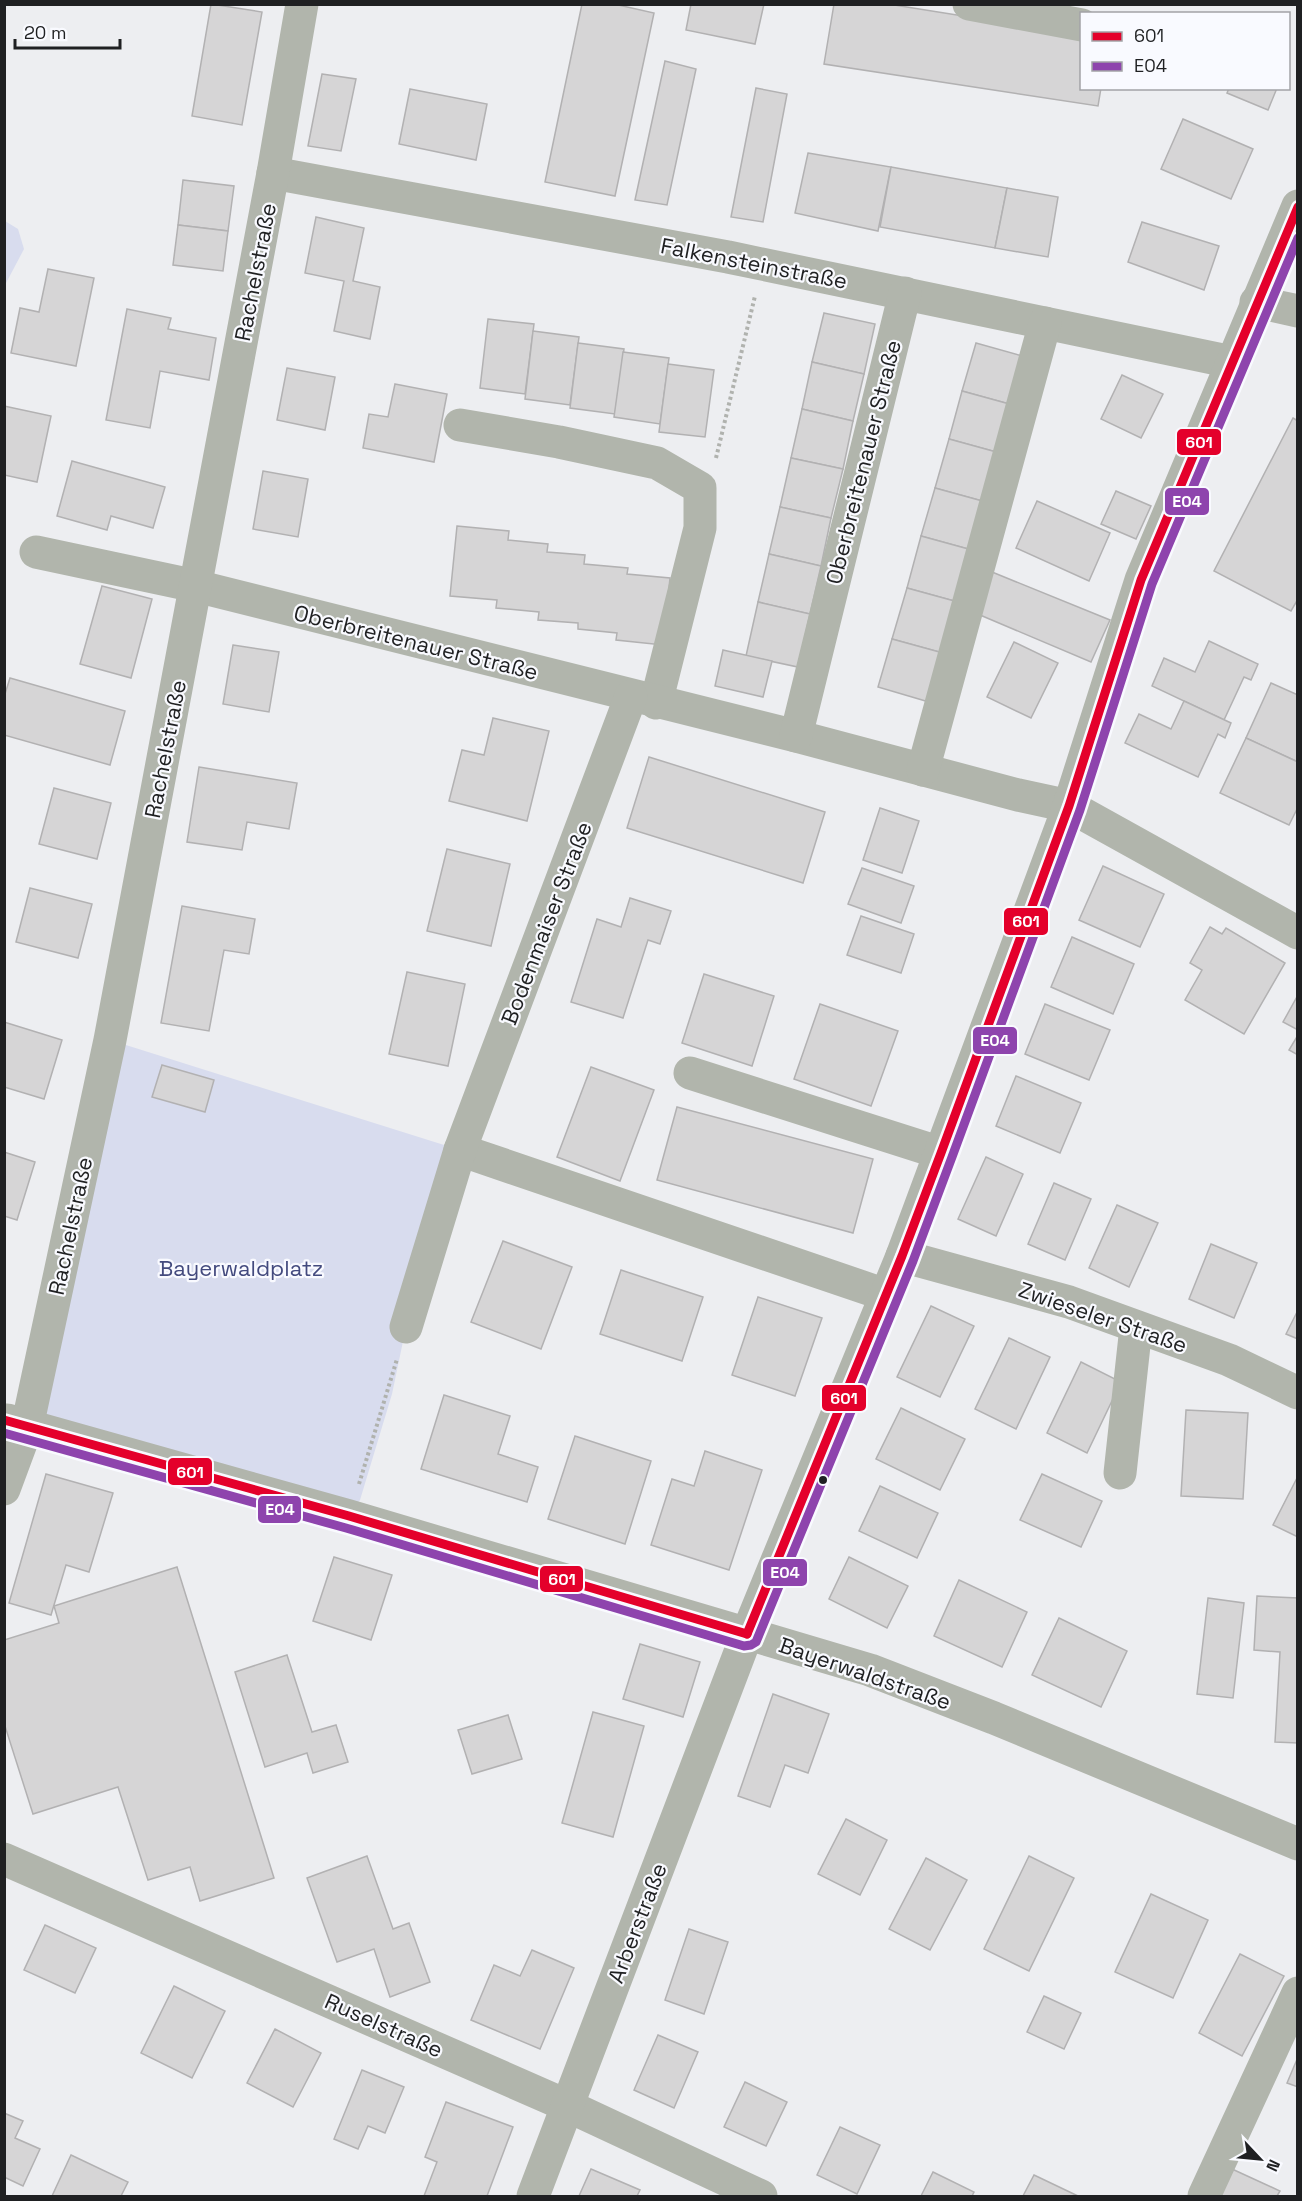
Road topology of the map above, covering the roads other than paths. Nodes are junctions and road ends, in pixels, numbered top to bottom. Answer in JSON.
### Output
{"nodes":[{"id":1,"x":302,"y":4,"type":"edge"},
{"id":2,"x":969,"y":4,"type":"edge"},
{"id":3,"x":1080,"y":25,"type":"edge"},
{"id":4,"x":273,"y":173,"type":"junction"},
{"id":5,"x":1298,"y":206,"type":"edge"},
{"id":6,"x":905,"y":293,"type":"junction"},
{"id":7,"x":1256,"y":302,"type":"junction"},
{"id":8,"x":1298,"y":312,"type":"edge"},
{"id":9,"x":1046,"y":322,"type":"junction"},
{"id":10,"x":1232,"y":362,"type":"junction"},
{"id":11,"x":460,"y":425,"type":"dead end"},
{"id":12,"x":36,"y":552,"type":"dead end"},
{"id":13,"x":196,"y":586,"type":"junction"},
{"id":14,"x":643,"y":699,"type":"junction"},
{"id":15,"x":796,"y":736,"type":"junction"},
{"id":16,"x":923,"y":770,"type":"junction"},
{"id":17,"x":1069,"y":806,"type":"junction"},
{"id":18,"x":1298,"y":933,"type":"edge"},
{"id":19,"x":690,"y":1073,"type":"dead end"},
{"id":20,"x":460,"y":1150,"type":"junction"},
{"id":21,"x":941,"y":1153,"type":"junction"},
{"id":22,"x":902,"y":1256,"type":"junction"},
{"id":23,"x":886,"y":1295,"type":"junction"},
{"id":24,"x":406,"y":1327,"type":"road end"},
{"id":25,"x":1136,"y":1327,"type":"junction"},
{"id":26,"x":1298,"y":1393,"type":"edge"},
{"id":27,"x":16,"y":1423,"type":"edge"},
{"id":28,"x":1120,"y":1473,"type":"dead end"},
{"id":29,"x":4,"y":1489,"type":"edge"},
{"id":30,"x":747,"y":1634,"type":"junction"},
{"id":31,"x":1298,"y":1844,"type":"edge"},
{"id":32,"x":4,"y":1859,"type":"edge"},
{"id":33,"x":1298,"y":1993,"type":"edge"},
{"id":34,"x":568,"y":2106,"type":"junction"},
{"id":35,"x":533,"y":2196,"type":"edge"},
{"id":36,"x":761,"y":2196,"type":"edge"},
{"id":37,"x":1204,"y":2196,"type":"edge"}],
"edges":[{"from":1,"to":4,"type":"street","name":"Rachelstraße"},
{"from":2,"to":3,"type":"street"},
{"from":4,"to":6,"type":"street","name":"Falkensteinstraße"},
{"from":4,"to":13,"type":"street","name":"Rachelstraße"},
{"from":5,"to":7,"type":"street","name":"Arberstraße"},
{"from":6,"to":9,"type":"street","name":"Falkensteinstraße"},
{"from":6,"to":15,"type":"street","name":"Oberbreitenauer Straße"},
{"from":7,"to":8,"type":"street"},
{"from":7,"to":10,"type":"street","name":"Arberstraße"},
{"from":9,"to":10,"type":"street","name":"Falkensteinstraße"},
{"from":9,"to":16,"type":"street"},
{"from":10,"to":17,"type":"street","name":"Arberstraße"},
{"from":11,"to":14,"type":"street","name":"Bodenmaiser Straße"},
{"from":12,"to":13,"type":"street","name":"Oberbreitenauer Straße"},
{"from":13,"to":14,"type":"street","name":"Oberbreitenauer Straße"},
{"from":13,"to":27,"type":"street","name":"Rachelstraße"},
{"from":14,"to":15,"type":"street","name":"Oberbreitenauer Straße"},
{"from":14,"to":20,"type":"street","name":"Bodenmaiser Straße"},
{"from":15,"to":16,"type":"street","name":"Oberbreitenauer Straße"},
{"from":16,"to":17,"type":"street","name":"Oberbreitenauer Straße"},
{"from":17,"to":18,"type":"street","name":"Oberbreitenauer Straße"},
{"from":17,"to":21,"type":"street","name":"Arberstraße"},
{"from":19,"to":21,"type":"street"},
{"from":20,"to":23,"type":"street"},
{"from":20,"to":24,"type":"street","name":"Bodenmaiser Straße"},
{"from":21,"to":22,"type":"street","name":"Arberstraße"},
{"from":22,"to":23,"type":"street","name":"Arberstraße"},
{"from":22,"to":25,"type":"street","name":"Zwieseler Straße"},
{"from":23,"to":30,"type":"street","name":"Arberstraße"},
{"from":25,"to":26,"type":"street","name":"Zwieseler Straße"},
{"from":25,"to":28,"type":"street"},
{"from":27,"to":29,"type":"street","name":"Rachelstraße"},
{"from":27,"to":30,"type":"street","name":"Bayerwaldstraße"},
{"from":30,"to":31,"type":"street","name":"Bayerwaldstraße"},
{"from":30,"to":34,"type":"street","name":"Arberstraße"},
{"from":32,"to":34,"type":"street","name":"Ruselstraße"},
{"from":33,"to":37,"type":"street"},
{"from":34,"to":35,"type":"street","name":"Arberstraße"},
{"from":34,"to":36,"type":"street","name":"Ruselstraße"}]}
